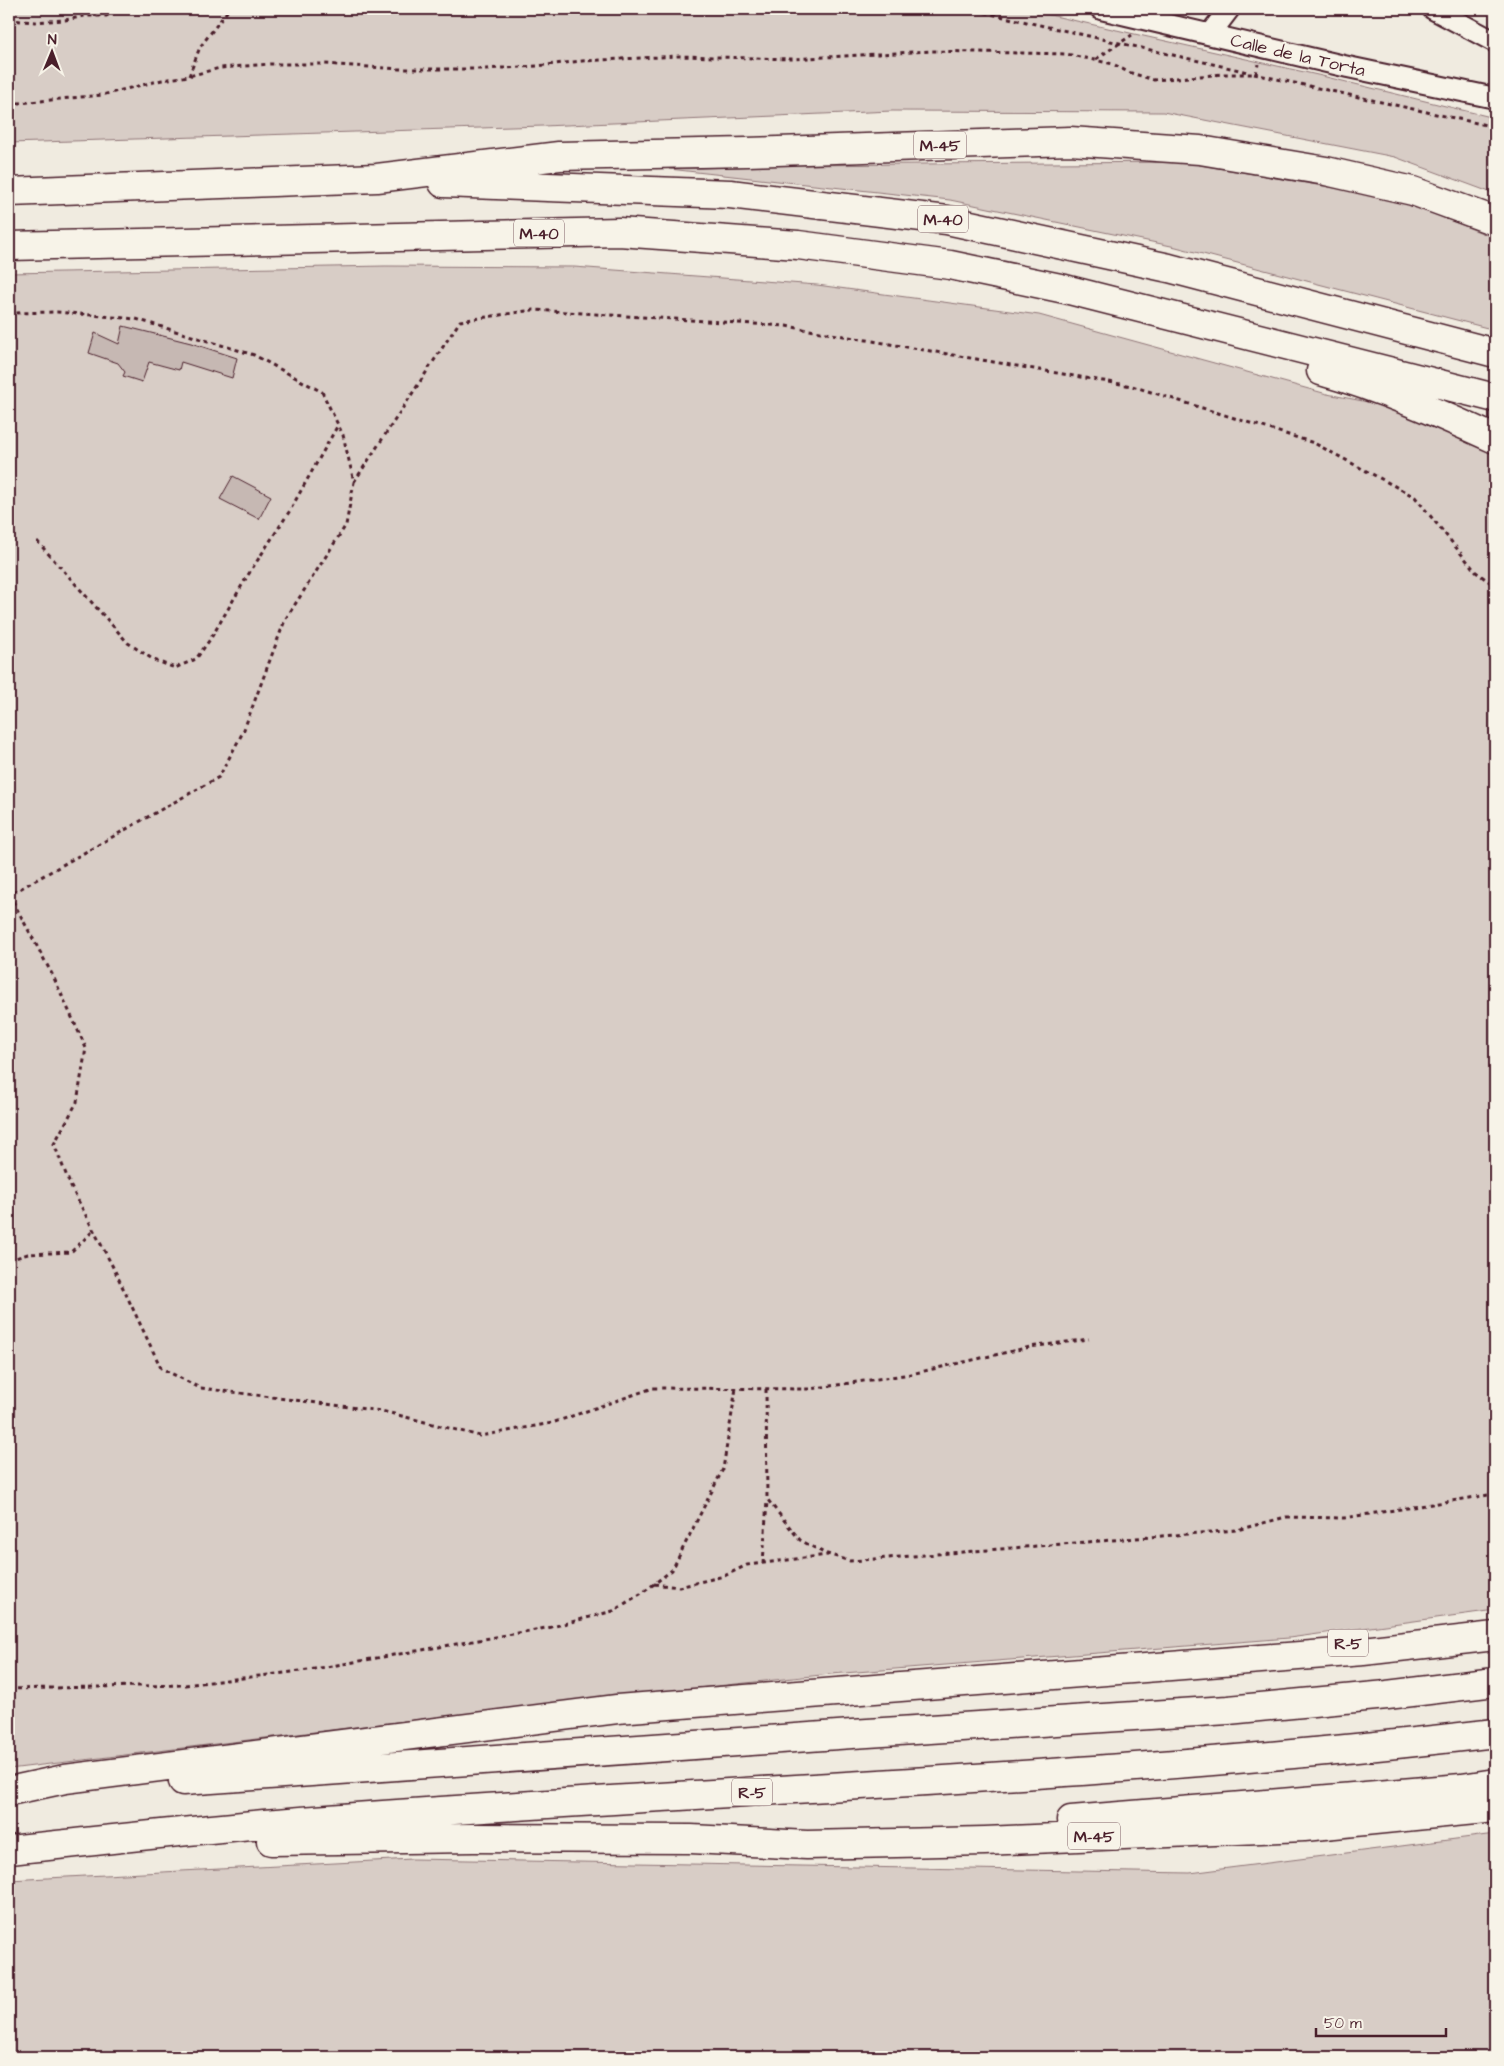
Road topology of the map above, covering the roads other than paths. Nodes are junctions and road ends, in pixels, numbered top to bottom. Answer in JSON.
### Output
{"nodes":[{"id":1,"x":1101,"y":9,"type":"edge"},
{"id":2,"x":1229,"y":9,"type":"edge"},
{"id":3,"x":1433,"y":9,"type":"edge"},
{"id":4,"x":1210,"y":34,"type":"junction"},
{"id":5,"x":1495,"y":42,"type":"edge"},
{"id":6,"x":1495,"y":98,"type":"edge"},
{"id":7,"x":377,"y":178,"type":"junction"},
{"id":8,"x":9,"y":192,"type":"edge"},
{"id":9,"x":1495,"y":221,"type":"edge"},
{"id":10,"x":9,"y":246,"type":"edge"},
{"id":11,"x":1066,"y":290,"type":"junction"},
{"id":12,"x":1495,"y":353,"type":"edge"},
{"id":13,"x":1495,"y":398,"type":"edge"},
{"id":14,"x":1495,"y":439,"type":"edge"},
{"id":15,"x":1495,"y":1624,"type":"edge"},
{"id":16,"x":1495,"y":1636,"type":"edge"},
{"id":17,"x":1201,"y":1663,"type":"junction"},
{"id":18,"x":1495,"y":1682,"type":"edge"},
{"id":19,"x":1495,"y":1733,"type":"edge"},
{"id":20,"x":1495,"y":1783,"type":"edge"},
{"id":21,"x":9,"y":1791,"type":"edge"},
{"id":22,"x":9,"y":1795,"type":"edge"},
{"id":23,"x":1495,"y":1808,"type":"edge"},
{"id":24,"x":691,"y":1839,"type":"junction"},
{"id":25,"x":9,"y":1850,"type":"edge"},
{"id":26,"x":9,"y":1857,"type":"edge"}],
"edges":[{"from":1,"to":4,"type":"street","name":"Calle de la Torta"},
{"from":2,"to":4,"type":"street"},
{"from":3,"to":5,"type":"street"},
{"from":4,"to":6,"type":"street","name":"Calle de la Torta"},
{"from":7,"to":8,"type":"highway","number":"M-40"},
{"from":7,"to":9,"type":"highway","number":"M-45"},
{"from":7,"to":12,"type":"highway","number":"M-40"},
{"from":10,"to":11,"type":"highway","number":"M-40"},
{"from":11,"to":13,"type":"highway","number":"M-40"},
{"from":11,"to":14,"type":"highway"},
{"from":15,"to":17,"type":"highway","number":"R-5"},
{"from":16,"to":17,"type":"highway"},
{"from":17,"to":21,"type":"highway"},
{"from":18,"to":22,"type":"highway"},
{"from":19,"to":25,"type":"highway","number":"R-5"},
{"from":20,"to":24,"type":"highway"},
{"from":23,"to":24,"type":"highway","number":"M-45"},
{"from":24,"to":26,"type":"highway"}]}
